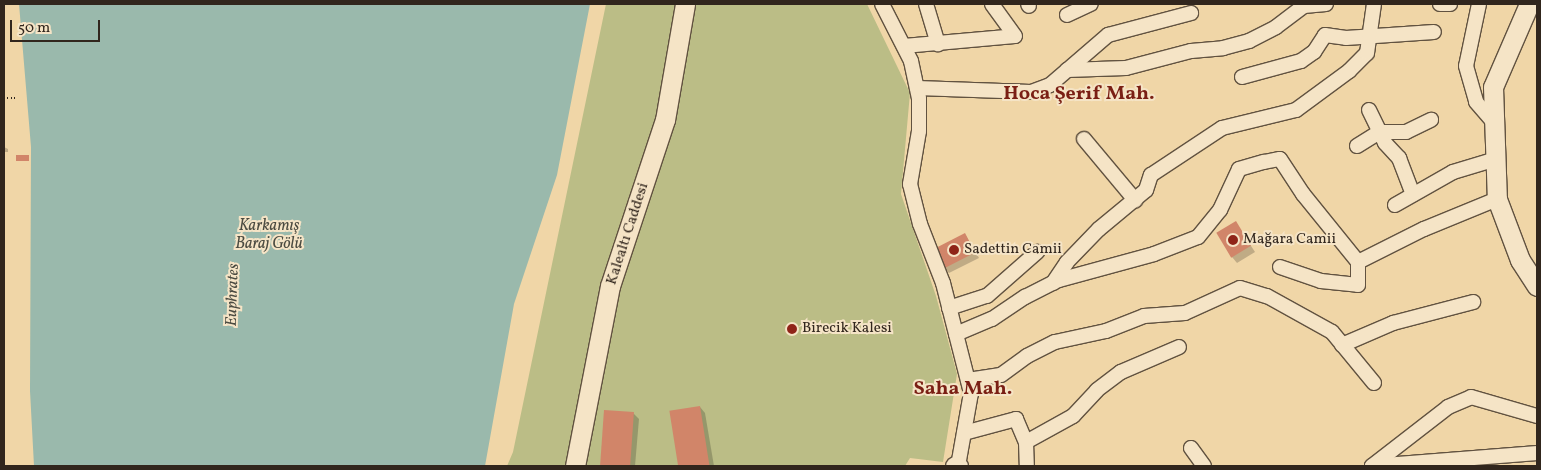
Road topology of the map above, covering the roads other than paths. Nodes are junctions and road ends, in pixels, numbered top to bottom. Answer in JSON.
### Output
{"nodes":[{"id":1,"x":685,"y":4,"type":"edge"},
{"id":2,"x":882,"y":4,"type":"edge"},
{"id":3,"x":926,"y":4,"type":"edge"},
{"id":4,"x":992,"y":4,"type":"edge"},
{"id":5,"x":1091,"y":4,"type":"edge"},
{"id":6,"x":1326,"y":4,"type":"edge"},
{"id":7,"x":1374,"y":4,"type":"edge"},
{"id":8,"x":1440,"y":4,"type":"edge"},
{"id":9,"x":1450,"y":4,"type":"edge"},
{"id":10,"x":1479,"y":4,"type":"edge"},
{"id":11,"x":1529,"y":4,"type":"edge"},
{"id":12,"x":1191,"y":13,"type":"dead end"},
{"id":13,"x":1067,"y":15,"type":"dead end"},
{"id":14,"x":1434,"y":32,"type":"dead end"},
{"id":15,"x":1371,"y":37,"type":"junction"},
{"id":16,"x":938,"y":44,"type":"junction"},
{"id":17,"x":904,"y":46,"type":"junction"},
{"id":18,"x":1067,"y":70,"type":"junction"},
{"id":19,"x":1242,"y":77,"type":"dead end"},
{"id":20,"x":917,"y":88,"type":"junction"},
{"id":21,"x":1369,"y":110,"type":"dead end"},
{"id":22,"x":1431,"y":120,"type":"dead end"},
{"id":23,"x":1494,"y":123,"type":"junction"},
{"id":24,"x":1379,"y":132,"type":"junction"},
{"id":25,"x":1084,"y":139,"type":"dead end"},
{"id":26,"x":1357,"y":146,"type":"dead end"},
{"id":27,"x":1496,"y":159,"type":"junction"},
{"id":28,"x":1414,"y":194,"type":"junction"},
{"id":29,"x":1498,"y":199,"type":"junction"},
{"id":30,"x":1135,"y":200,"type":"junction"},
{"id":31,"x":1396,"y":205,"type":"dead end"},
{"id":32,"x":1036,"y":252,"type":"dead end"},
{"id":33,"x":1358,"y":262,"type":"junction"},
{"id":34,"x":1280,"y":267,"type":"dead end"},
{"id":35,"x":1053,"y":283,"type":"junction"},
{"id":36,"x":1537,"y":286,"type":"edge"},
{"id":37,"x":1474,"y":302,"type":"dead end"},
{"id":38,"x":949,"y":308,"type":"junction"},
{"id":39,"x":956,"y":334,"type":"junction"},
{"id":40,"x":1342,"y":345,"type":"junction"},
{"id":41,"x":1179,"y":347,"type":"dead end"},
{"id":42,"x":968,"y":380,"type":"junction"},
{"id":43,"x":1374,"y":383,"type":"dead end"},
{"id":44,"x":1537,"y":416,"type":"edge"},
{"id":45,"x":964,"y":433,"type":"junction"},
{"id":46,"x":1026,"y":442,"type":"junction"},
{"id":47,"x":1191,"y":448,"type":"dead end"},
{"id":48,"x":1537,"y":453,"type":"edge"},
{"id":49,"x":575,"y":466,"type":"edge"},
{"id":50,"x":957,"y":466,"type":"edge"},
{"id":51,"x":1027,"y":466,"type":"edge"},
{"id":52,"x":1204,"y":466,"type":"edge"},
{"id":53,"x":1372,"y":466,"type":"edge"}],
"edges":[{"from":1,"to":49,"type":"street","name":"Kalealtı Caddesi"},
{"from":2,"to":17,"type":"street"},
{"from":3,"to":16,"type":"street"},
{"from":4,"to":16,"type":"street"},
{"from":5,"to":13,"type":"street"},
{"from":6,"to":18,"type":"street"},
{"from":7,"to":15,"type":"street"},
{"from":8,"to":9,"type":"street"},
{"from":10,"to":23,"type":"street"},
{"from":11,"to":23,"type":"street"},
{"from":12,"to":18,"type":"street"},
{"from":14,"to":15,"type":"street"},
{"from":15,"to":19,"type":"street"},
{"from":15,"to":30,"type":"street"},
{"from":16,"to":17,"type":"street"},
{"from":17,"to":20,"type":"street"},
{"from":18,"to":20,"type":"street"},
{"from":20,"to":38,"type":"street"},
{"from":21,"to":24,"type":"street"},
{"from":22,"to":24,"type":"street"},
{"from":23,"to":27,"type":"street"},
{"from":24,"to":26,"type":"street"},
{"from":24,"to":28,"type":"street"},
{"from":25,"to":30,"type":"street"},
{"from":27,"to":28,"type":"street"},
{"from":27,"to":29,"type":"street"},
{"from":28,"to":31,"type":"street"},
{"from":29,"to":33,"type":"street"},
{"from":29,"to":36,"type":"street"},
{"from":30,"to":35,"type":"street"},
{"from":32,"to":38,"type":"street"},
{"from":33,"to":34,"type":"street"},
{"from":33,"to":35,"type":"street"},
{"from":35,"to":39,"type":"street"},
{"from":37,"to":40,"type":"street"},
{"from":38,"to":39,"type":"street"},
{"from":39,"to":42,"type":"street"},
{"from":40,"to":42,"type":"street"},
{"from":40,"to":43,"type":"street"},
{"from":41,"to":46,"type":"street"},
{"from":42,"to":45,"type":"street"},
{"from":44,"to":53,"type":"street"},
{"from":45,"to":46,"type":"street"},
{"from":45,"to":50,"type":"street"},
{"from":46,"to":51,"type":"street"},
{"from":47,"to":52,"type":"street"},
{"from":48,"to":53,"type":"street"}]}
